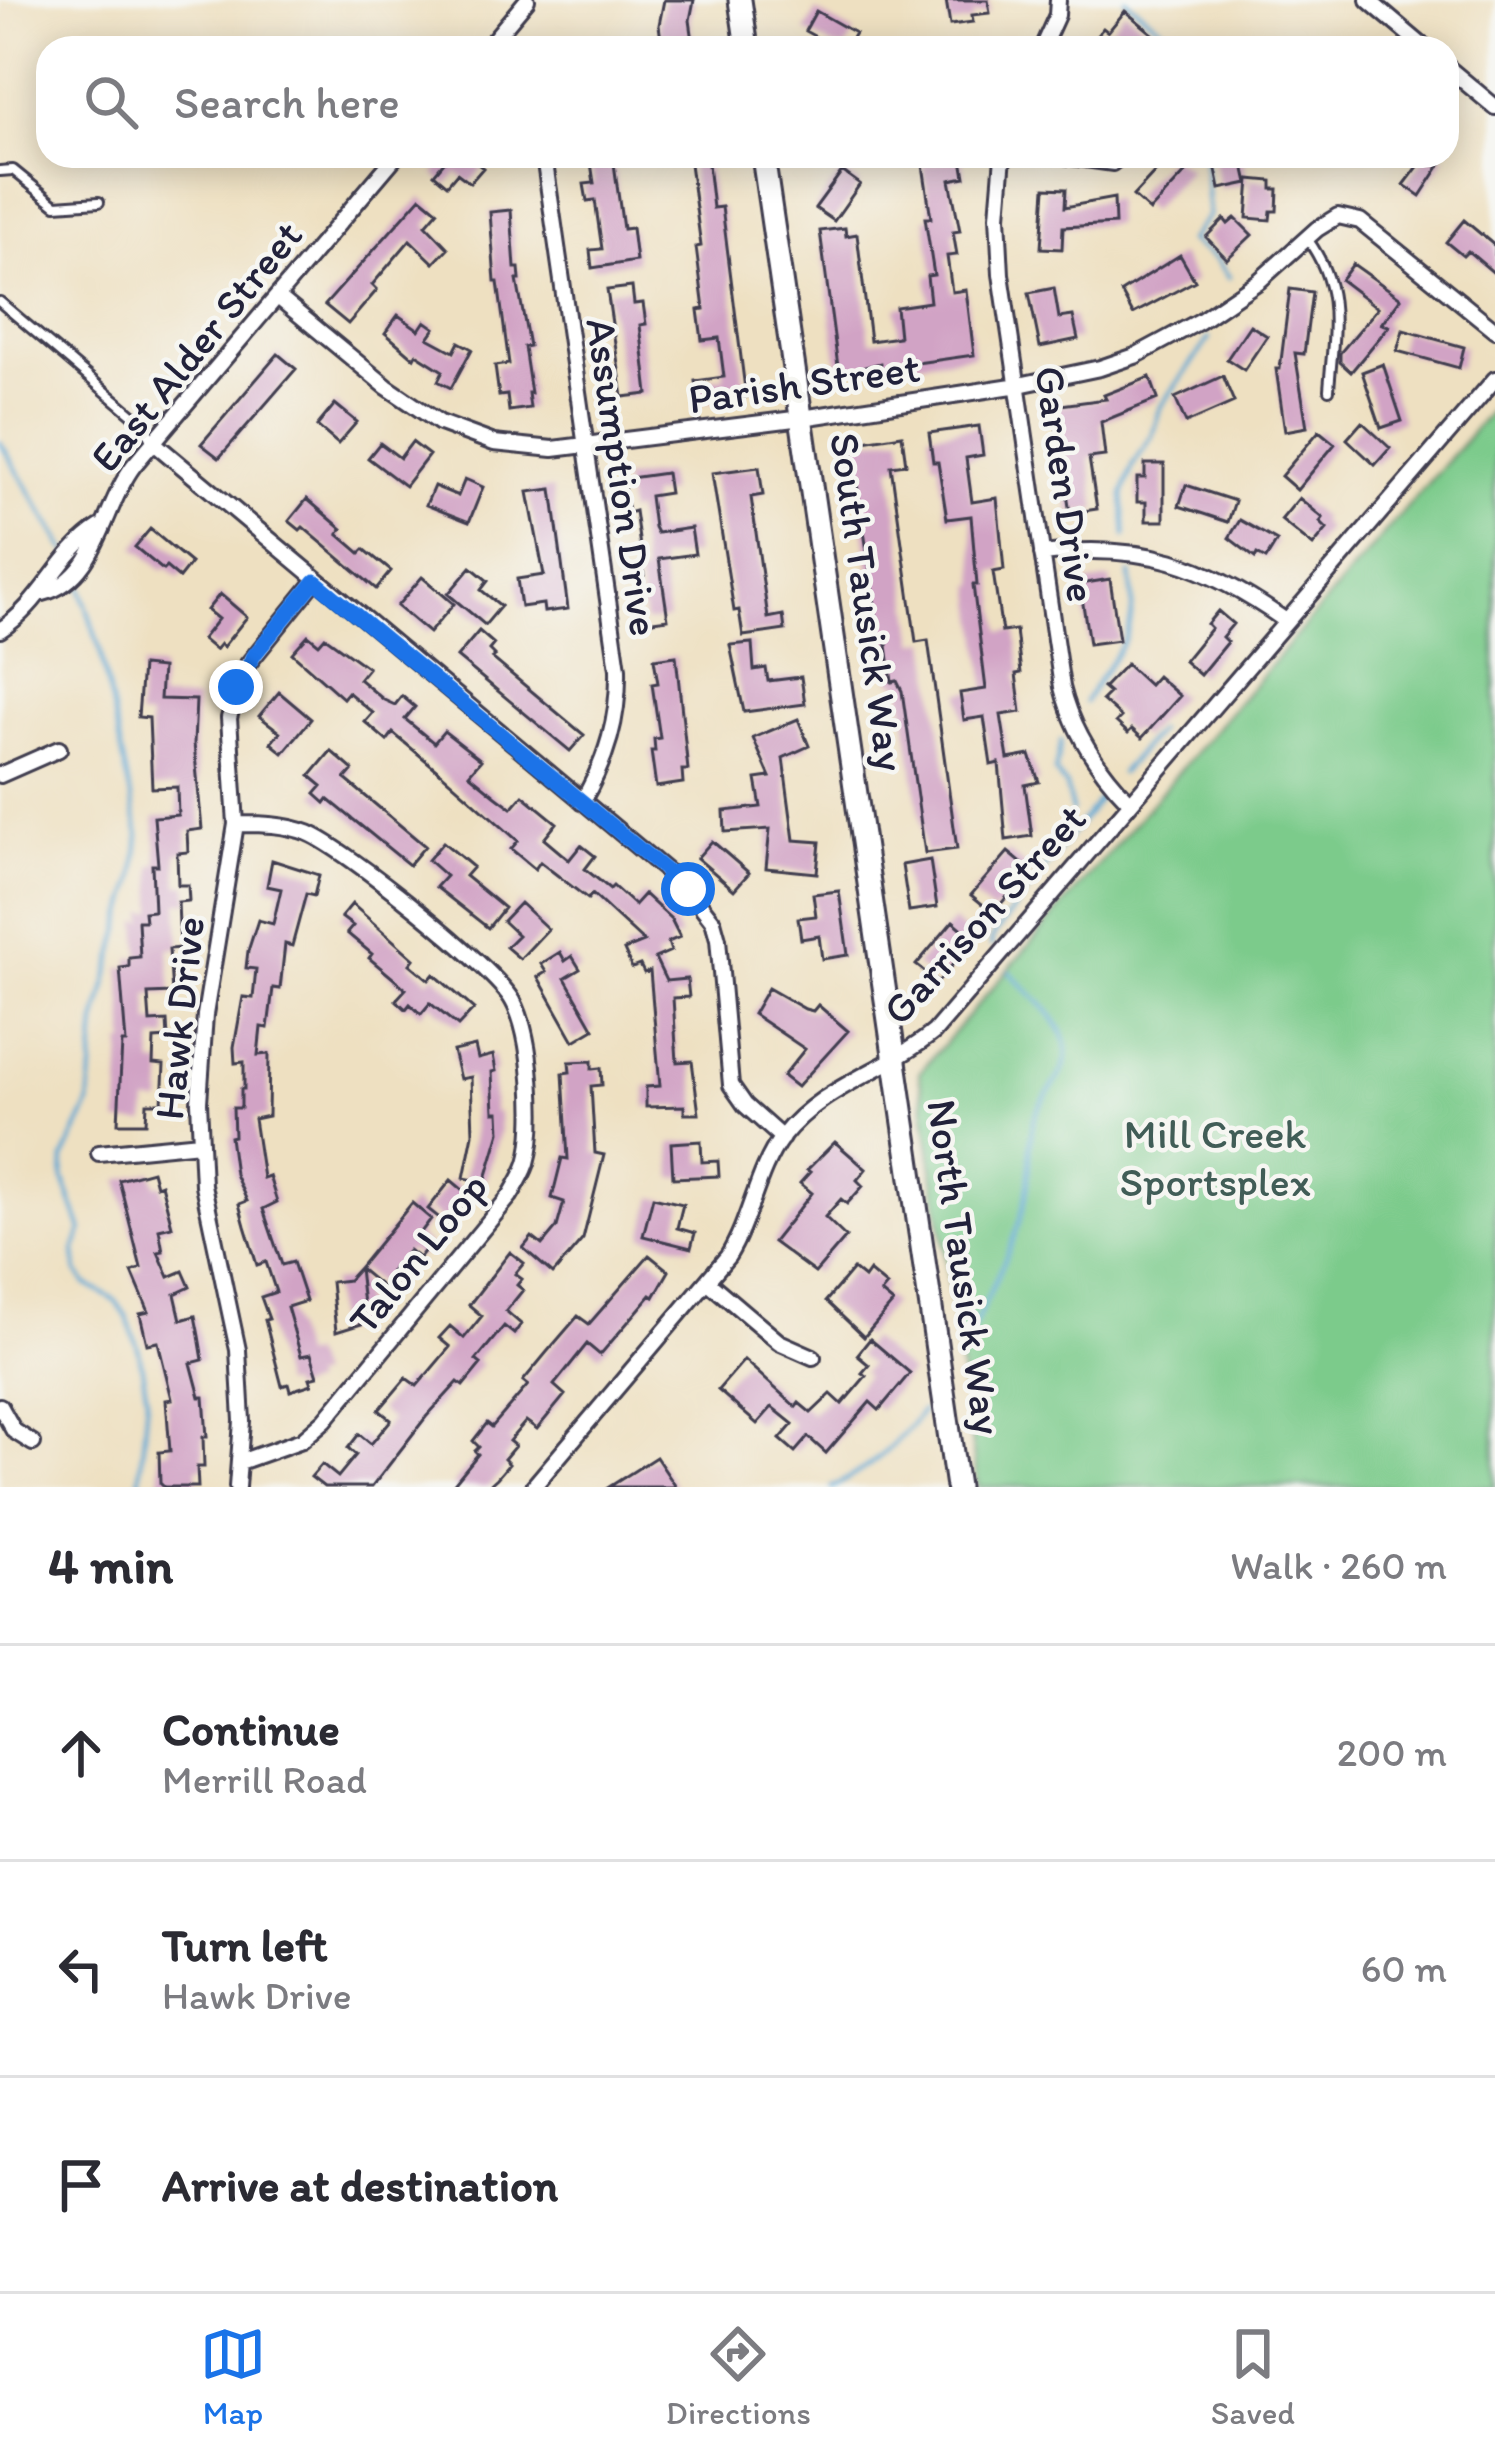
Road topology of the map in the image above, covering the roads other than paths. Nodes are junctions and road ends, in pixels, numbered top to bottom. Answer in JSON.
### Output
{"nodes":[{"id":1,"x":527,"y":0,"type":"edge"},
{"id":2,"x":740,"y":0,"type":"edge"},
{"id":3,"x":1058,"y":0,"type":"edge"},
{"id":4,"x":1367,"y":0,"type":"edge"},
{"id":5,"x":497,"y":36,"type":"edge"},
{"id":6,"x":746,"y":36,"type":"edge"},
{"id":7,"x":1047,"y":36,"type":"edge"},
{"id":8,"x":1410,"y":36,"type":"edge"},
{"id":9,"x":1459,"y":77,"type":"edge"},
{"id":10,"x":1495,"y":107,"type":"edge"},
{"id":11,"x":386,"y":168,"type":"edge"},
{"id":12,"x":546,"y":168,"type":"edge"},
{"id":13,"x":765,"y":168,"type":"edge"},
{"id":14,"x":1003,"y":168,"type":"edge"},
{"id":15,"x":0,"y":171,"type":"edge"},
{"id":16,"x":99,"y":202,"type":"dead end"},
{"id":17,"x":1307,"y":238,"type":"junction"},
{"id":18,"x":278,"y":297,"type":"junction"},
{"id":19,"x":0,"y":302,"type":"edge"},
{"id":20,"x":1495,"y":330,"type":"edge"},
{"id":21,"x":1495,"y":379,"type":"edge"},
{"id":22,"x":1019,"y":385,"type":"junction"},
{"id":23,"x":1329,"y":390,"type":"dead end"},
{"id":24,"x":802,"y":418,"type":"junction"},
{"id":25,"x":153,"y":442,"type":"junction"},
{"id":26,"x":583,"y":446,"type":"junction"},
{"id":27,"x":1042,"y":554,"type":"junction"},
{"id":28,"x":315,"y":581,"type":"junction"},
{"id":29,"x":1286,"y":621,"type":"junction"},
{"id":30,"x":0,"y":630,"type":"edge"},
{"id":31,"x":59,"y":748,"type":"dead end"},
{"id":32,"x":0,"y":775,"type":"edge"},
{"id":33,"x":1129,"y":801,"type":"junction"},
{"id":34,"x":583,"y":802,"type":"junction"},
{"id":35,"x":236,"y":824,"type":"junction"},
{"id":36,"x":895,"y":1059,"type":"junction"},
{"id":37,"x":782,"y":1138,"type":"junction"},
{"id":38,"x":200,"y":1143,"type":"junction"},
{"id":39,"x":99,"y":1153,"type":"dead end"},
{"id":40,"x":707,"y":1281,"type":"junction"},
{"id":41,"x":813,"y":1358,"type":"dead end"},
{"id":42,"x":0,"y":1406,"type":"edge"},
{"id":43,"x":33,"y":1443,"type":"dead end"},
{"id":44,"x":240,"y":1462,"type":"junction"},
{"id":45,"x":237,"y":1487,"type":"edge"},
{"id":46,"x":533,"y":1487,"type":"edge"},
{"id":47,"x":957,"y":1487,"type":"edge"}],
"edges":[{"from":1,"to":5,"type":"street"},
{"from":2,"to":6,"type":"main road"},
{"from":3,"to":7,"type":"street"},
{"from":4,"to":8,"type":"street"},
{"from":9,"to":10,"type":"street"},
{"from":11,"to":18,"type":"street","name":"East Alder Street"},
{"from":12,"to":26,"type":"street","name":"Assumption Drive"},
{"from":13,"to":24,"type":"main road","name":"South Tausick Way"},
{"from":14,"to":22,"type":"street","name":"Garden Drive"},
{"from":15,"to":16,"type":"lane"},
{"from":17,"to":20,"type":"street","name":"Parish Street"},
{"from":17,"to":22,"type":"street","name":"Parish Street"},
{"from":17,"to":23,"type":"lane"},
{"from":18,"to":25,"type":"street","name":"East Alder Street"},
{"from":18,"to":26,"type":"street","name":"Parish Street"},
{"from":19,"to":25,"type":"lane"},
{"from":21,"to":29,"type":"street","name":"Garrison Street"},
{"from":22,"to":24,"type":"street","name":"Parish Street"},
{"from":22,"to":27,"type":"street","name":"Garden Drive"},
{"from":24,"to":26,"type":"street","name":"Parish Street"},
{"from":24,"to":36,"type":"main road","name":"South Tausick Way"},
{"from":25,"to":28,"type":"street"},
{"from":25,"to":30,"type":"street","name":"East Alder Street"},
{"from":26,"to":34,"type":"street","name":"Assumption Drive"},
{"from":27,"to":29,"type":"street"},
{"from":27,"to":33,"type":"street","name":"Garden Drive"},
{"from":28,"to":34,"type":"street"},
{"from":28,"to":35,"type":"street","name":"Hawk Drive"},
{"from":29,"to":33,"type":"street","name":"Garrison Street"},
{"from":31,"to":32,"type":"street"},
{"from":33,"to":36,"type":"street","name":"Garrison Street"},
{"from":34,"to":37,"type":"street"},
{"from":35,"to":38,"type":"street","name":"Hawk Drive"},
{"from":35,"to":44,"type":"street","name":"Talon Loop"},
{"from":36,"to":37,"type":"street","name":"Garrison Street"},
{"from":36,"to":47,"type":"main road","name":"North Tausick Way"},
{"from":37,"to":40,"type":"street","name":"Garrison Street"},
{"from":38,"to":39,"type":"street"},
{"from":38,"to":44,"type":"street","name":"Hawk Drive"},
{"from":40,"to":41,"type":"street"},
{"from":40,"to":46,"type":"street","name":"Garrison Street"},
{"from":42,"to":43,"type":"street"},
{"from":44,"to":45,"type":"street","name":"Hawk Drive"}]}
